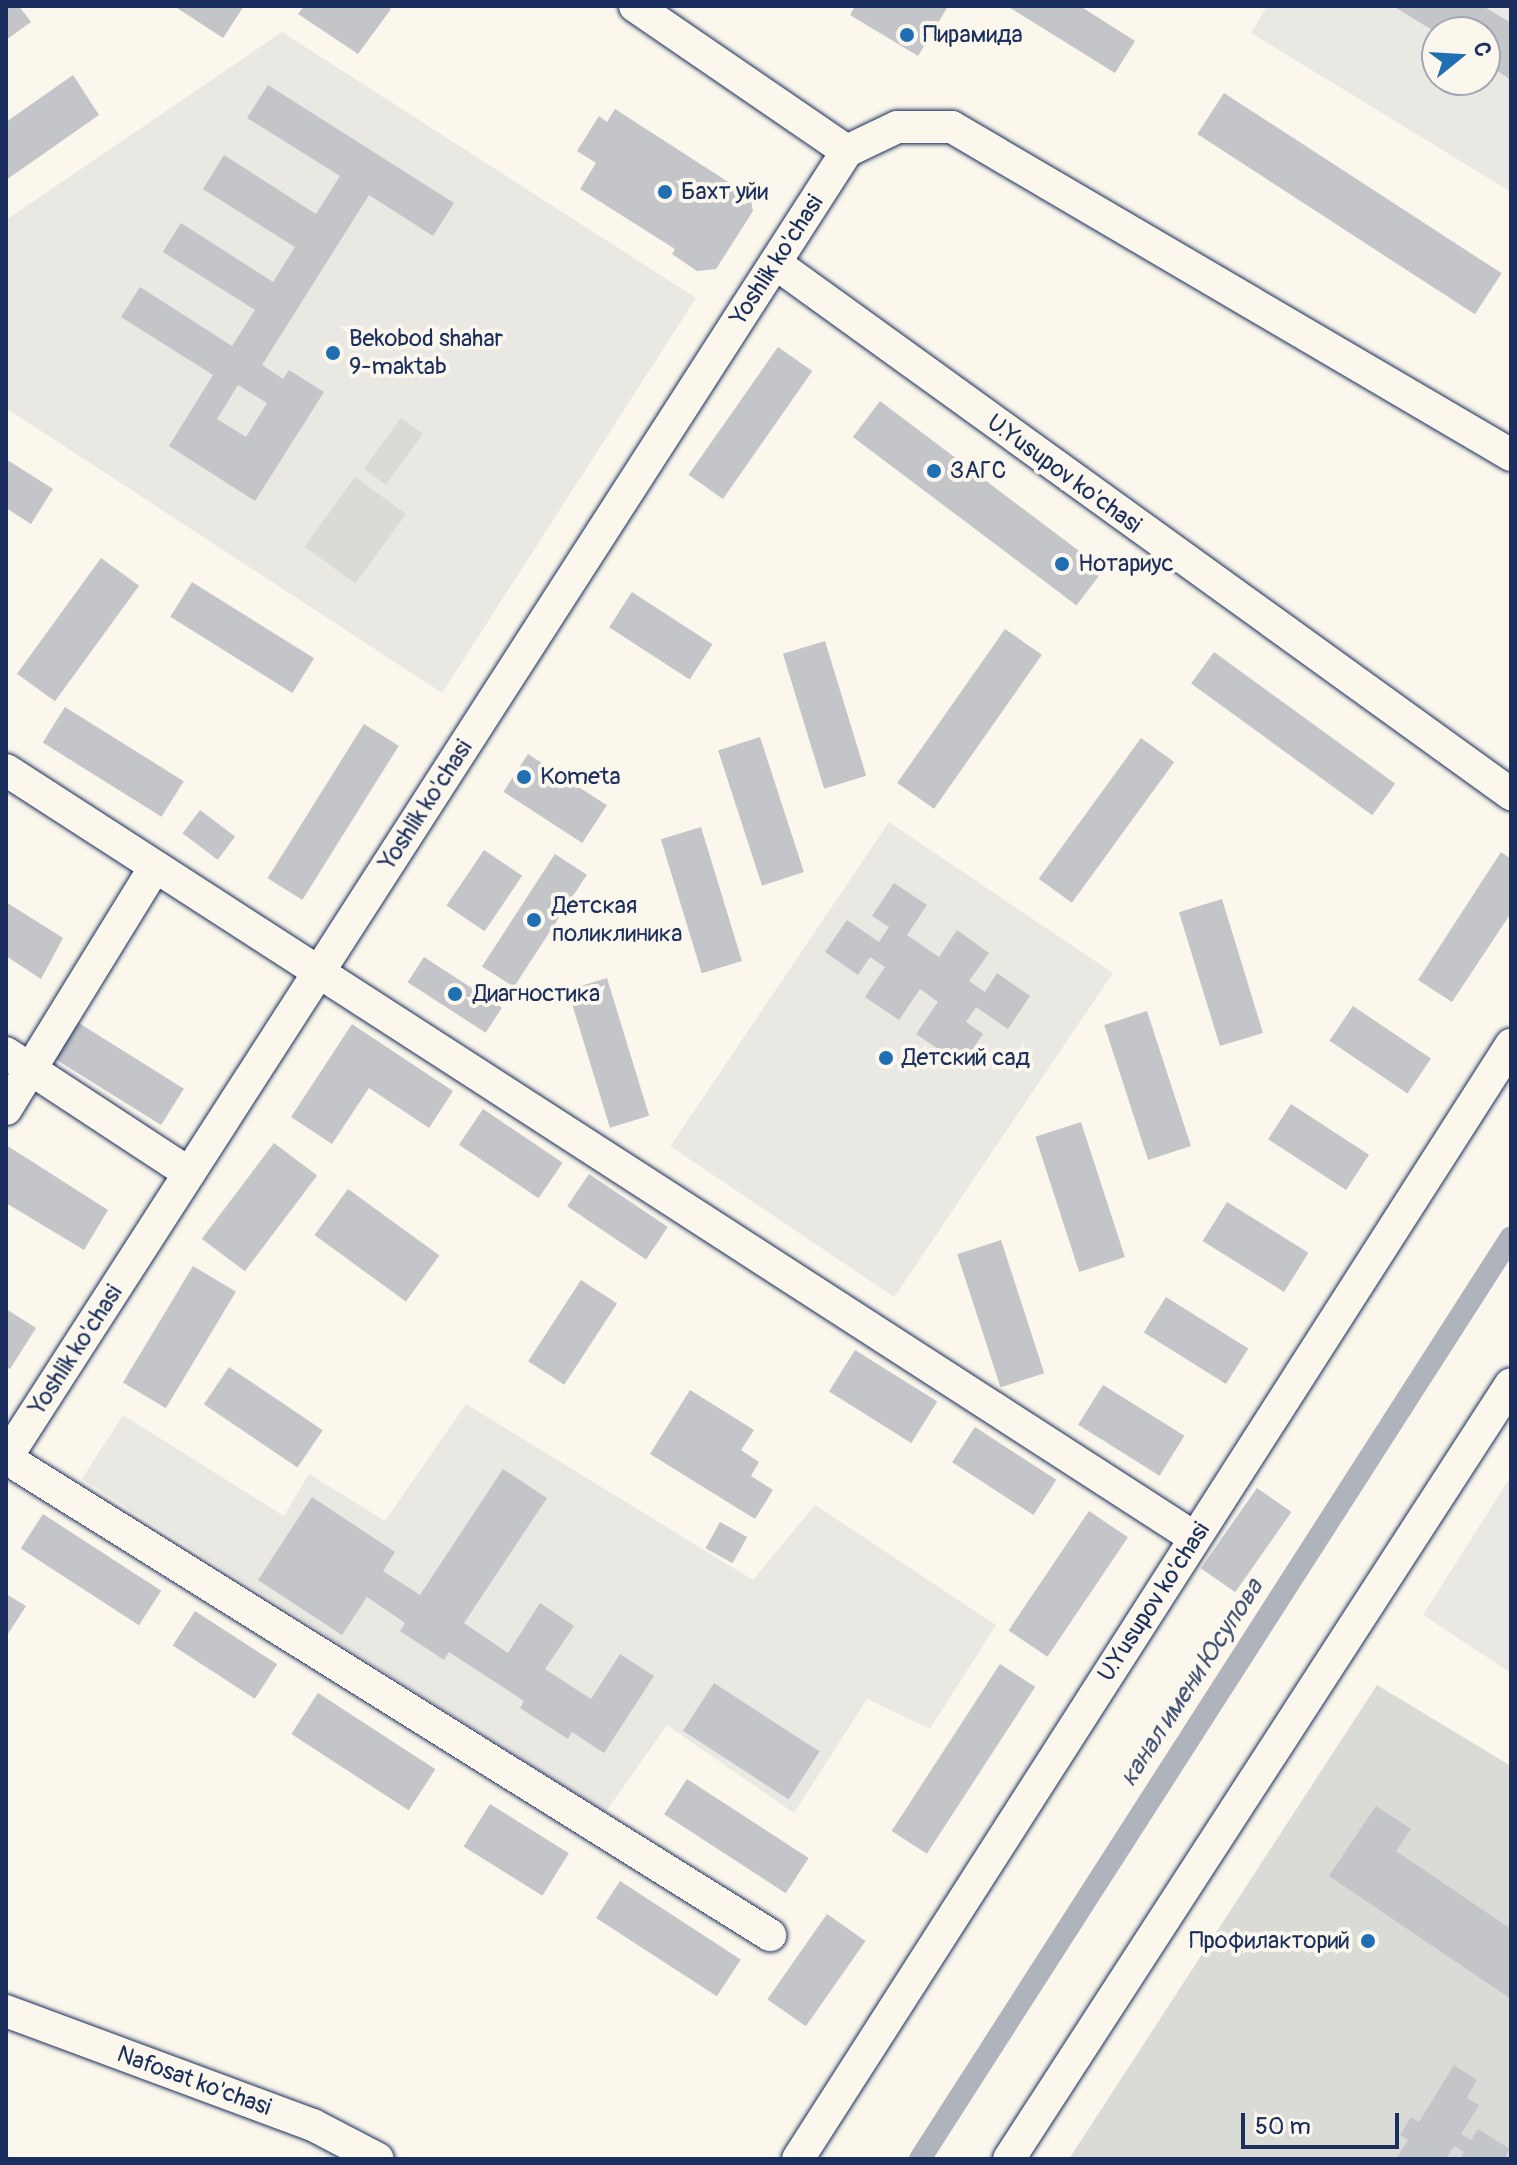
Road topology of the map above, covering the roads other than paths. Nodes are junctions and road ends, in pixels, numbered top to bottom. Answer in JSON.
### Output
{"nodes":[{"id":1,"x":635,"y":6,"type":"edge"},
{"id":2,"x":847,"y":151,"type":"junction"},
{"id":3,"x":775,"y":263,"type":"junction"},
{"id":4,"x":1511,"y":455,"type":"edge"},
{"id":5,"x":6,"y":770,"type":"edge"},
{"id":6,"x":1511,"y":794,"type":"edge"},
{"id":7,"x":154,"y":868,"type":"junction"},
{"id":8,"x":317,"y":975,"type":"junction"},
{"id":9,"x":1511,"y":1045,"type":"edge"},
{"id":10,"x":18,"y":1062,"type":"edge"},
{"id":11,"x":6,"y":1109,"type":"edge"},
{"id":12,"x":189,"y":1173,"type":"junction"},
{"id":13,"x":1511,"y":1384,"type":"edge"},
{"id":14,"x":6,"y":1458,"type":"edge"},
{"id":15,"x":1195,"y":1538,"type":"junction"},
{"id":16,"x":770,"y":1935,"type":"dead end"},
{"id":17,"x":6,"y":2011,"type":"edge"},
{"id":18,"x":378,"y":2159,"type":"edge"},
{"id":19,"x":798,"y":2159,"type":"edge"},
{"id":20,"x":1009,"y":2159,"type":"edge"}],
"edges":[{"from":1,"to":2,"type":"street"},
{"from":2,"to":3,"type":"street","name":"Yoshlik ko'chasi"},
{"from":2,"to":4,"type":"street"},
{"from":3,"to":6,"type":"street","name":"U.Yusupov ko'chasi"},
{"from":3,"to":8,"type":"street","name":"Yoshlik ko'chasi"},
{"from":5,"to":7,"type":"street"},
{"from":7,"to":8,"type":"street"},
{"from":7,"to":10,"type":"street"},
{"from":8,"to":12,"type":"street","name":"Yoshlik ko'chasi"},
{"from":8,"to":15,"type":"street"},
{"from":9,"to":15,"type":"street","name":"U.Yusupov ko'chasi"},
{"from":10,"to":11,"type":"street"},
{"from":10,"to":12,"type":"street"},
{"from":12,"to":14,"type":"street","name":"Yoshlik ko'chasi"},
{"from":13,"to":20,"type":"street"},
{"from":14,"to":16,"type":"street"},
{"from":15,"to":19,"type":"street","name":"U.Yusupov ko'chasi"},
{"from":17,"to":18,"type":"street","name":"Nafosat ko'chasi"}]}
